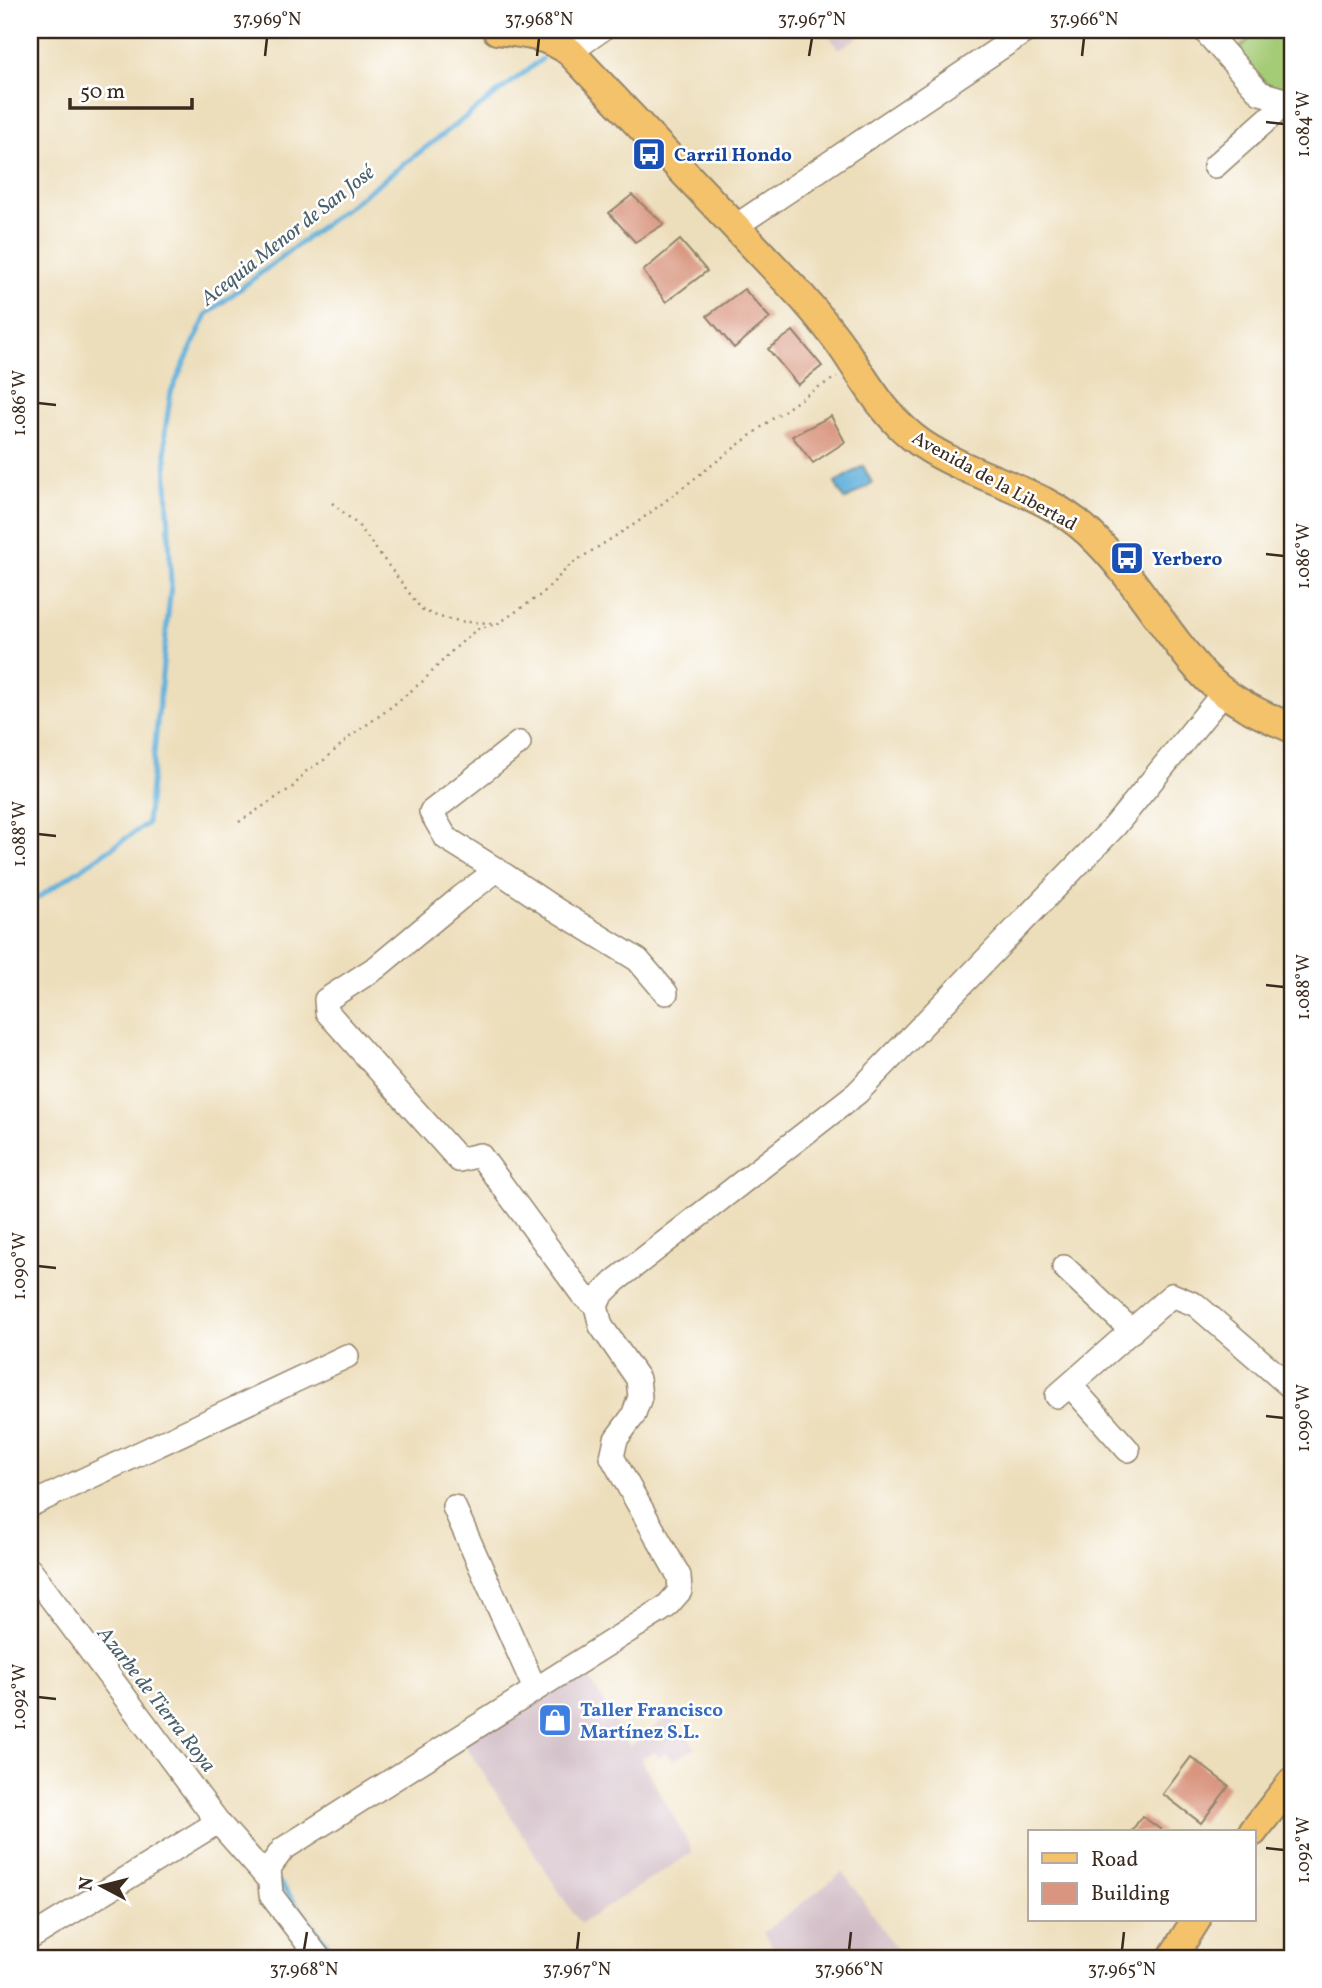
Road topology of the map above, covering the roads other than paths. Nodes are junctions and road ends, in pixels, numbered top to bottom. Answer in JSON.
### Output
{"nodes":[{"id":1,"x":497,"y":30,"type":"edge"},
{"id":2,"x":601,"y":30,"type":"edge"},
{"id":3,"x":1027,"y":30,"type":"edge"},
{"id":4,"x":1207,"y":31,"type":"edge"},
{"id":5,"x":570,"y":52,"type":"junction"},
{"id":6,"x":1290,"y":102,"type":"edge"},
{"id":7,"x":1215,"y":166,"type":"dead end"},
{"id":8,"x":736,"y":226,"type":"junction"},
{"id":9,"x":1224,"y":692,"type":"junction"},
{"id":10,"x":1292,"y":728,"type":"edge"},
{"id":11,"x":519,"y":743,"type":"dead end"},
{"id":12,"x":497,"y":870,"type":"junction"},
{"id":13,"x":666,"y":993,"type":"dead end"},
{"id":14,"x":1064,"y":1268,"type":"dead end"},
{"id":15,"x":596,"y":1306,"type":"junction"},
{"id":16,"x":1132,"y":1331,"type":"junction"},
{"id":17,"x":346,"y":1356,"type":"dead end"},
{"id":18,"x":1292,"y":1388,"type":"edge"},
{"id":19,"x":1128,"y":1450,"type":"dead end"},
{"id":20,"x":30,"y":1505,"type":"edge"},
{"id":21,"x":454,"y":1507,"type":"dead end"},
{"id":22,"x":30,"y":1570,"type":"edge"},
{"id":23,"x":535,"y":1689,"type":"junction"},
{"id":24,"x":1292,"y":1782,"type":"edge"},
{"id":25,"x":218,"y":1822,"type":"junction"},
{"id":26,"x":1255,"y":1830,"type":"edge"},
{"id":27,"x":270,"y":1881,"type":"junction"},
{"id":28,"x":1195,"y":1922,"type":"edge"},
{"id":29,"x":30,"y":1938,"type":"edge"},
{"id":30,"x":319,"y":1958,"type":"edge"},
{"id":31,"x":1172,"y":1958,"type":"edge"}],
"edges":[{"from":1,"to":5,"type":"main road","name":"Avenida de la Libertad"},
{"from":2,"to":5,"type":"street"},
{"from":3,"to":8,"type":"street"},
{"from":4,"to":6,"type":"street"},
{"from":5,"to":8,"type":"main road","name":"Avenida de la Libertad"},
{"from":6,"to":7,"type":"street"},
{"from":8,"to":9,"type":"main road","name":"Avenida de la Libertad"},
{"from":9,"to":10,"type":"main road","name":"Avenida de la Libertad"},
{"from":9,"to":15,"type":"street"},
{"from":11,"to":12,"type":"street"},
{"from":12,"to":13,"type":"street"},
{"from":12,"to":15,"type":"street"},
{"from":14,"to":16,"type":"street"},
{"from":15,"to":23,"type":"street"},
{"from":16,"to":18,"type":"street"},
{"from":16,"to":19,"type":"street"},
{"from":17,"to":20,"type":"street"},
{"from":21,"to":23,"type":"street"},
{"from":22,"to":25,"type":"street"},
{"from":23,"to":27,"type":"street"},
{"from":24,"to":26,"type":"main road"},
{"from":25,"to":27,"type":"street"},
{"from":25,"to":29,"type":"street"},
{"from":27,"to":30,"type":"street"},
{"from":28,"to":31,"type":"main road"}]}
